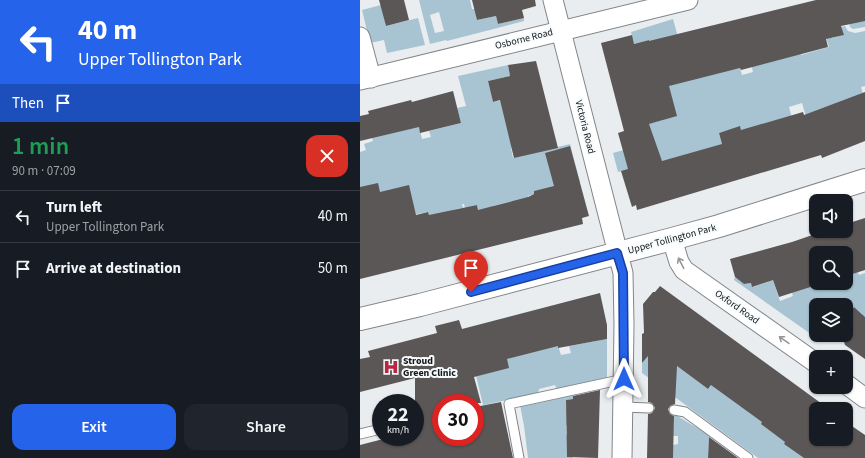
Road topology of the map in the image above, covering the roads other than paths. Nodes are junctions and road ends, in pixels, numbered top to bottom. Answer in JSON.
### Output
{"nodes":[{"id":1,"x":553,"y":0,"type":"edge"},
{"id":2,"x":688,"y":0,"type":"edge"},
{"id":3,"x":561,"y":30,"type":"junction"},
{"id":4,"x":360,"y":37,"type":"edge"},
{"id":5,"x":365,"y":79,"type":"edge"},
{"id":6,"x":865,"y":180,"type":"edge"},
{"id":7,"x":672,"y":239,"type":"junction"},
{"id":8,"x":617,"y":253,"type":"junction"},
{"id":9,"x":360,"y":319,"type":"edge"},
{"id":10,"x":809,"y":358,"type":"edge"},
{"id":11,"x":624,"y":379,"type":"junction"},
{"id":12,"x":853,"y":389,"type":"edge"},
{"id":13,"x":865,"y":398,"type":"edge"},
{"id":14,"x":623,"y":407,"type":"junction"},
{"id":15,"x":648,"y":408,"type":"dead end"},
{"id":16,"x":674,"y":410,"type":"dead end"},
{"id":17,"x":372,"y":431,"type":"edge"},
{"id":18,"x":360,"y":434,"type":"edge"},
{"id":19,"x":519,"y":458,"type":"edge"},
{"id":20,"x":622,"y":458,"type":"edge"},
{"id":21,"x":748,"y":458,"type":"edge"}],
"edges":[{"from":1,"to":3,"type":"street","name":"Victoria Road"},
{"from":2,"to":3,"type":"street","name":"Osborne Road"},
{"from":3,"to":5,"type":"street","name":"Osborne Road"},
{"from":3,"to":8,"type":"street","name":"Victoria Road"},
{"from":4,"to":5,"type":"street"},
{"from":6,"to":7,"type":"main road","name":"Upper Tollington Park"},
{"from":7,"to":8,"type":"main road","name":"Upper Tollington Park"},
{"from":10,"to":7,"type":"street","name":"Oxford Road","one_way":true},
{"from":8,"to":9,"type":"main road","name":"Upper Tollington Park"},
{"from":8,"to":11,"type":"street","name":"Victoria Road"},
{"from":11,"to":14,"type":"street","name":"Victoria Road"},
{"from":11,"to":19,"type":"lane"},
{"from":12,"to":13,"type":"street"},
{"from":14,"to":15,"type":"lane"},
{"from":14,"to":20,"type":"street","name":"Victoria Road"},
{"from":16,"to":21,"type":"lane"},
{"from":17,"to":18,"type":"lane"}]}
